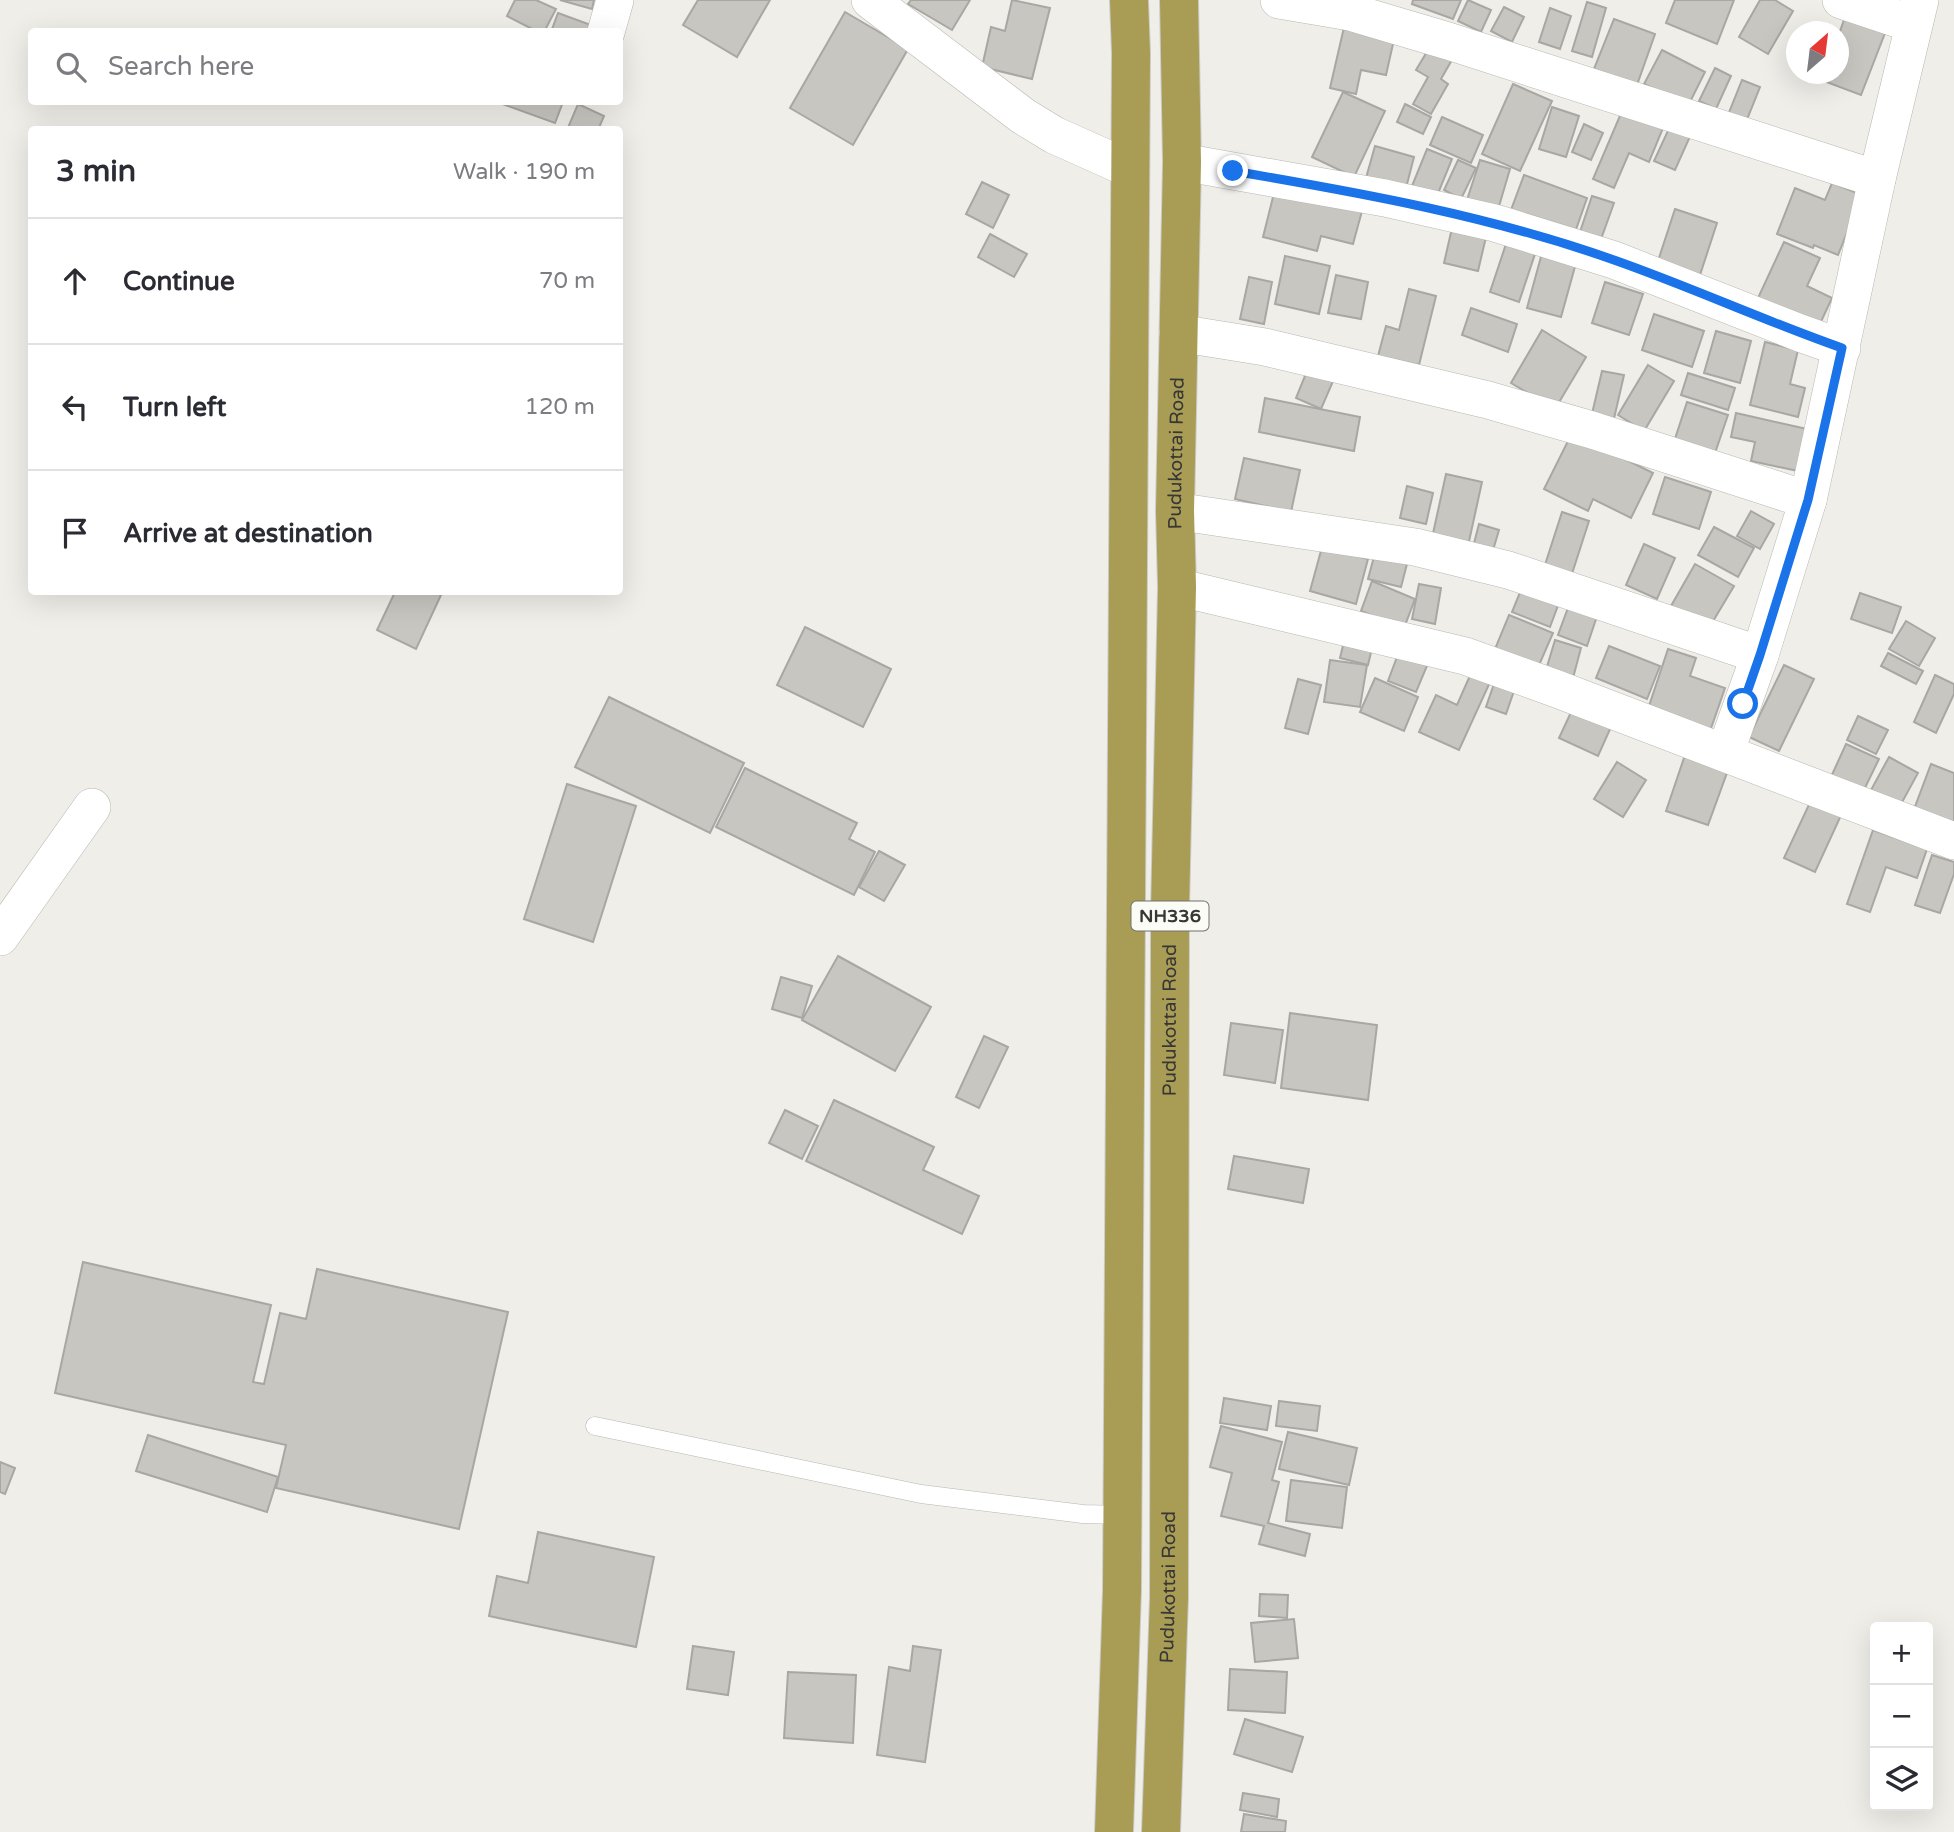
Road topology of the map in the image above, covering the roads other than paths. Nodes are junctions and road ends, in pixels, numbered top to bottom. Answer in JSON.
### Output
{"nodes":[{"id":1,"x":615,"y":0,"type":"edge"},
{"id":2,"x":870,"y":0,"type":"edge"},
{"id":3,"x":1129,"y":0,"type":"edge"},
{"id":4,"x":1179,"y":0,"type":"edge"},
{"id":5,"x":1279,"y":0,"type":"edge"},
{"id":6,"x":1841,"y":0,"type":"edge"},
{"id":7,"x":1916,"y":12,"type":"edge"},
{"id":8,"x":607,"y":28,"type":"edge"},
{"id":9,"x":1182,"y":162,"type":"junction"},
{"id":10,"x":1130,"y":169,"type":"junction"},
{"id":11,"x":1877,"y":179,"type":"junction"},
{"id":12,"x":1178,"y":333,"type":"junction"},
{"id":13,"x":1842,"y":348,"type":"junction"},
{"id":14,"x":1808,"y":500,"type":"junction"},
{"id":15,"x":1175,"y":511,"type":"junction"},
{"id":16,"x":1177,"y":587,"type":"junction"},
{"id":17,"x":1760,"y":655,"type":"junction"},
{"id":18,"x":1725,"y":753,"type":"junction"},
{"id":19,"x":92,"y":807,"type":"dead end"},
{"id":20,"x":1954,"y":841,"type":"edge"},
{"id":21,"x":0,"y":936,"type":"edge"},
{"id":22,"x":595,"y":1426,"type":"dead end"},
{"id":23,"x":1122,"y":1515,"type":"junction"},
{"id":24,"x":1114,"y":1832,"type":"edge"},
{"id":25,"x":1161,"y":1832,"type":"edge"}],
"edges":[{"from":1,"to":8,"type":"street"},
{"from":2,"to":10,"type":"street"},
{"from":3,"to":10,"type":"highway","number":"NH336"},
{"from":4,"to":9,"type":"highway","name":"Pudukottai Road","number":"NH336"},
{"from":5,"to":11,"type":"street"},
{"from":6,"to":7,"type":"street"},
{"from":7,"to":11,"type":"street"},
{"from":9,"to":12,"type":"highway","name":"Pudukottai Road","number":"NH336"},
{"from":9,"to":13,"type":"street"},
{"from":10,"to":23,"type":"highway","number":"NH336"},
{"from":11,"to":13,"type":"street"},
{"from":12,"to":14,"type":"street"},
{"from":12,"to":15,"type":"highway","name":"Pudukottai Road","number":"NH336"},
{"from":13,"to":14,"type":"street"},
{"from":14,"to":17,"type":"street"},
{"from":15,"to":16,"type":"highway","name":"Pudukottai Road","number":"NH336"},
{"from":15,"to":17,"type":"street"},
{"from":16,"to":18,"type":"street"},
{"from":16,"to":25,"type":"highway","name":"Pudukottai Road","number":"NH336"},
{"from":17,"to":18,"type":"street"},
{"from":18,"to":20,"type":"street"},
{"from":19,"to":21,"type":"street"},
{"from":22,"to":23,"type":"lane"},
{"from":23,"to":24,"type":"highway","number":"NH336"}]}
